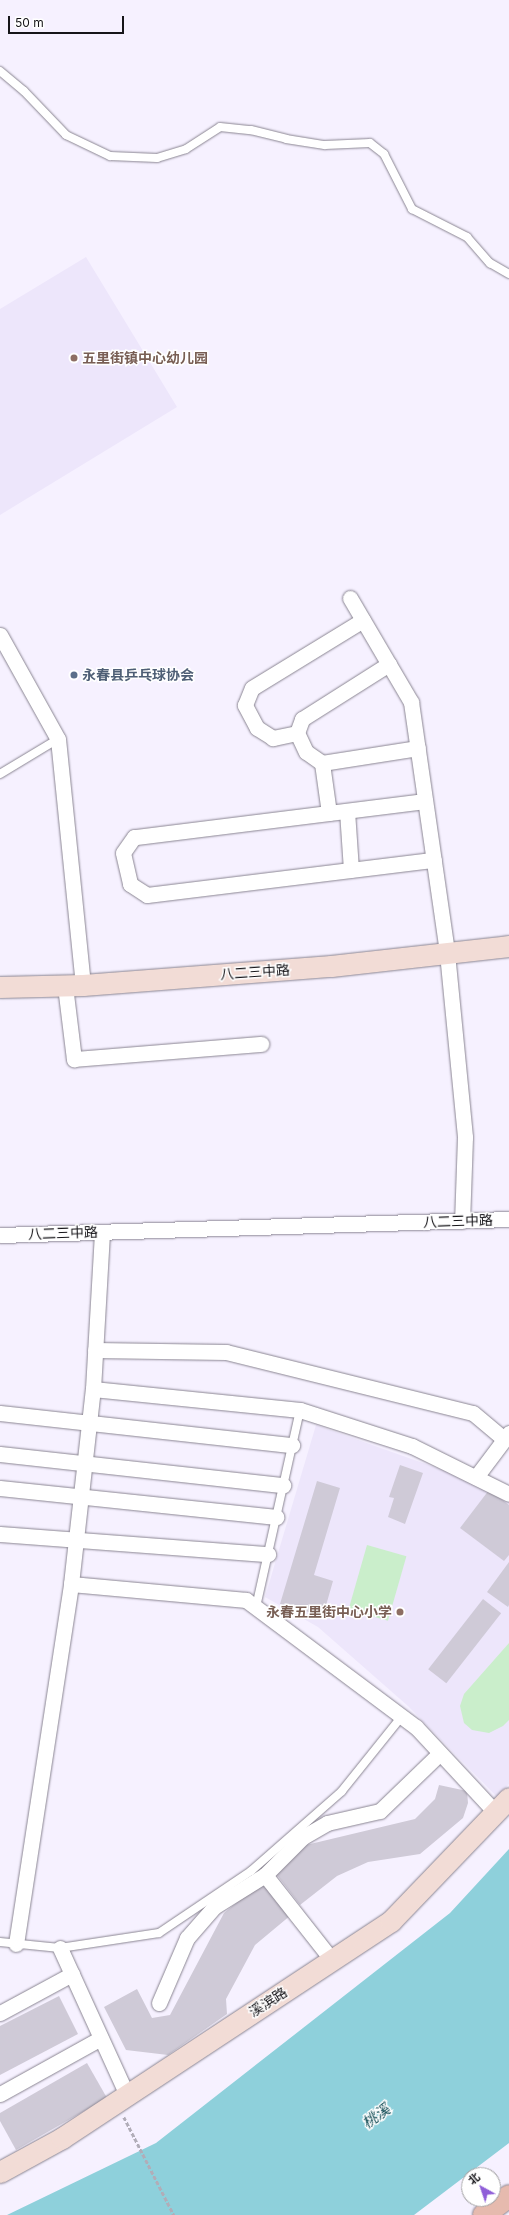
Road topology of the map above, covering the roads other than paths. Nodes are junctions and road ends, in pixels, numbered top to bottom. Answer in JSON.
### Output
{"nodes":[{"id":1,"x":0,"y":71,"type":"edge"},
{"id":2,"x":509,"y":274,"type":"edge"},
{"id":3,"x":350,"y":598,"type":"dead end"},
{"id":4,"x":363,"y":620,"type":"junction"},
{"id":5,"x":0,"y":635,"type":"edge"},
{"id":6,"x":389,"y":664,"type":"junction"},
{"id":7,"x":297,"y":733,"type":"junction"},
{"id":8,"x":58,"y":739,"type":"junction"},
{"id":9,"x":418,"y":748,"type":"junction"},
{"id":10,"x":322,"y":763,"type":"junction"},
{"id":11,"x":0,"y":774,"type":"edge"},
{"id":12,"x":425,"y":801,"type":"junction"},
{"id":13,"x":347,"y":811,"type":"junction"},
{"id":14,"x":329,"y":813,"type":"junction"},
{"id":15,"x":434,"y":860,"type":"junction"},
{"id":16,"x":351,"y":870,"type":"junction"},
{"id":17,"x":509,"y":946,"type":"edge"},
{"id":18,"x":447,"y":953,"type":"junction"},
{"id":19,"x":74,"y":985,"type":"junction"},
{"id":20,"x":0,"y":987,"type":"edge"},
{"id":21,"x":261,"y":1044,"type":"dead end"},
{"id":22,"x":509,"y":1219,"type":"edge"},
{"id":23,"x":462,"y":1221,"type":"junction"},
{"id":24,"x":102,"y":1232,"type":"junction"},
{"id":25,"x":0,"y":1235,"type":"edge"},
{"id":26,"x":95,"y":1350,"type":"junction"},
{"id":27,"x":93,"y":1389,"type":"junction"},
{"id":28,"x":300,"y":1410,"type":"junction"},
{"id":29,"x":0,"y":1413,"type":"edge"},
{"id":30,"x":89,"y":1422,"type":"junction"},
{"id":31,"x":507,"y":1436,"type":"edge"},
{"id":32,"x":292,"y":1445,"type":"junction"},
{"id":33,"x":0,"y":1454,"type":"edge"},
{"id":34,"x":85,"y":1462,"type":"junction"},
{"id":35,"x":476,"y":1477,"type":"junction"},
{"id":36,"x":283,"y":1485,"type":"junction"},
{"id":37,"x":0,"y":1488,"type":"edge"},
{"id":38,"x":81,"y":1494,"type":"junction"},
{"id":39,"x":509,"y":1494,"type":"edge"},
{"id":40,"x":276,"y":1517,"type":"junction"},
{"id":41,"x":0,"y":1534,"type":"edge"},
{"id":42,"x":76,"y":1541,"type":"junction"},
{"id":43,"x":268,"y":1554,"type":"junction"},
{"id":44,"x":71,"y":1584,"type":"junction"},
{"id":45,"x":256,"y":1607,"type":"junction"},
{"id":46,"x":402,"y":1716,"type":"junction"},
{"id":47,"x":440,"y":1753,"type":"junction"},
{"id":48,"x":502,"y":1805,"type":"edge"},
{"id":49,"x":265,"y":1875,"type":"junction"},
{"id":50,"x":0,"y":1942,"type":"edge"},
{"id":51,"x":16,"y":1944,"type":"junction"},
{"id":52,"x":60,"y":1948,"type":"junction"},
{"id":53,"x":332,"y":1960,"type":"junction"},
{"id":54,"x":72,"y":1974,"type":"junction"},
{"id":55,"x":159,"y":2003,"type":"dead end"},
{"id":56,"x":3,"y":2009,"type":"edge"},
{"id":57,"x":101,"y":2038,"type":"junction"},
{"id":58,"x":0,"y":2094,"type":"edge"},
{"id":59,"x":122,"y":2099,"type":"junction"},
{"id":60,"x":0,"y":2172,"type":"edge"},
{"id":61,"x":509,"y":2196,"type":"edge"},
{"id":62,"x":484,"y":2215,"type":"edge"}],
"edges":[{"from":1,"to":2,"type":"lane"},
{"from":3,"to":4,"type":"street"},
{"from":4,"to":6,"type":"street"},
{"from":4,"to":7,"type":"street"},
{"from":5,"to":8,"type":"street"},
{"from":6,"to":7,"type":"street"},
{"from":6,"to":9,"type":"street"},
{"from":7,"to":10,"type":"street"},
{"from":8,"to":11,"type":"lane"},
{"from":8,"to":19,"type":"street"},
{"from":9,"to":10,"type":"street"},
{"from":9,"to":12,"type":"street"},
{"from":10,"to":14,"type":"street"},
{"from":12,"to":13,"type":"street"},
{"from":12,"to":15,"type":"street"},
{"from":13,"to":14,"type":"street"},
{"from":13,"to":16,"type":"street"},
{"from":14,"to":16,"type":"street"},
{"from":15,"to":16,"type":"street"},
{"from":15,"to":18,"type":"street"},
{"from":17,"to":18,"type":"main road","name":"八二三中路"},
{"from":18,"to":19,"type":"main road","name":"八二三中路"},
{"from":18,"to":23,"type":"street"},
{"from":19,"to":20,"type":"main road","name":"八二三中路"},
{"from":19,"to":21,"type":"street"},
{"from":22,"to":23,"type":"street","name":"八二三中路"},
{"from":23,"to":24,"type":"street","name":"八二三中路"},
{"from":24,"to":25,"type":"street","name":"八二三中路"},
{"from":24,"to":26,"type":"street"},
{"from":26,"to":27,"type":"street"},
{"from":26,"to":31,"type":"street"},
{"from":27,"to":28,"type":"street"},
{"from":27,"to":30,"type":"street"},
{"from":28,"to":32,"type":"lane"},
{"from":28,"to":35,"type":"street"},
{"from":29,"to":30,"type":"street"},
{"from":30,"to":32,"type":"street"},
{"from":30,"to":34,"type":"street"},
{"from":31,"to":35,"type":"street"},
{"from":32,"to":36,"type":"lane"},
{"from":33,"to":34,"type":"street"},
{"from":34,"to":36,"type":"street"},
{"from":34,"to":38,"type":"street"},
{"from":35,"to":39,"type":"street"},
{"from":36,"to":40,"type":"lane"},
{"from":37,"to":38,"type":"street"},
{"from":38,"to":40,"type":"street"},
{"from":38,"to":42,"type":"street"},
{"from":40,"to":43,"type":"lane"},
{"from":41,"to":42,"type":"street"},
{"from":42,"to":43,"type":"street"},
{"from":42,"to":44,"type":"street"},
{"from":43,"to":45,"type":"lane"},
{"from":44,"to":45,"type":"street"},
{"from":44,"to":51,"type":"street"},
{"from":45,"to":46,"type":"street"},
{"from":46,"to":47,"type":"street"},
{"from":46,"to":52,"type":"lane"},
{"from":47,"to":48,"type":"street"},
{"from":47,"to":49,"type":"street"},
{"from":48,"to":53,"type":"main road","name":"溪滨路"},
{"from":49,"to":53,"type":"street"},
{"from":49,"to":55,"type":"street"},
{"from":50,"to":51,"type":"lane"},
{"from":51,"to":52,"type":"lane"},
{"from":52,"to":54,"type":"street"},
{"from":53,"to":59,"type":"main road","name":"溪滨路"},
{"from":54,"to":56,"type":"street"},
{"from":54,"to":57,"type":"street"},
{"from":57,"to":58,"type":"street"},
{"from":57,"to":59,"type":"street"},
{"from":59,"to":60,"type":"main road","name":"溪滨路"},
{"from":61,"to":62,"type":"main road"}]}
